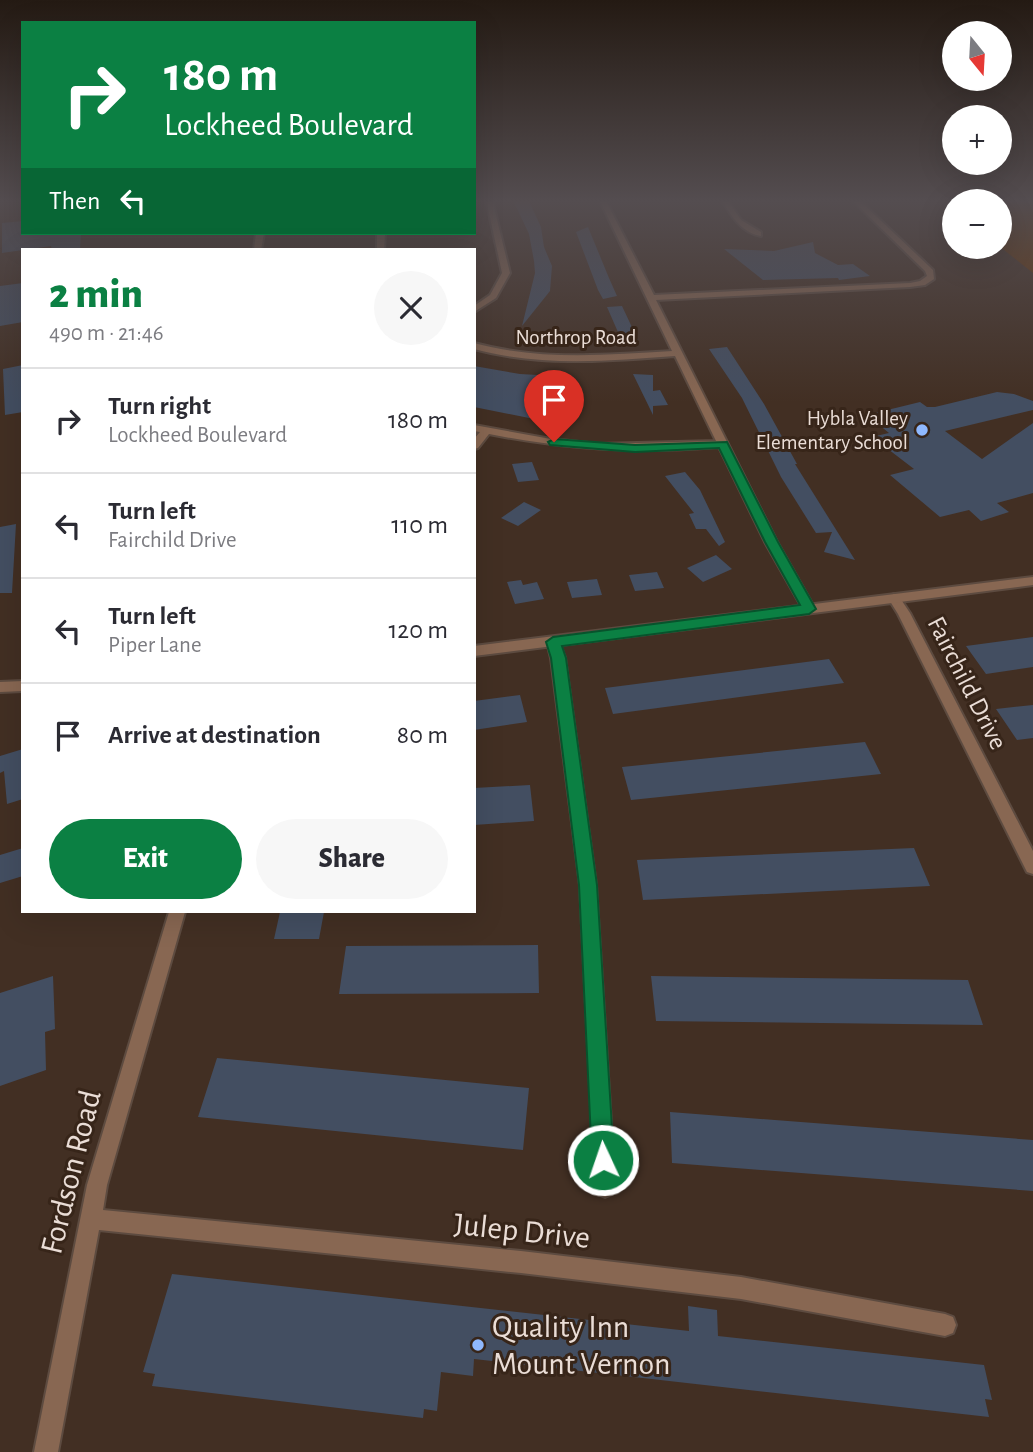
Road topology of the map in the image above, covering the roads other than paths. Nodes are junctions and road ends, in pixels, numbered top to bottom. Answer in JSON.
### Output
{"nodes":[{"id":1,"x":505,"y":267,"type":"edge"},
{"id":2,"x":636,"y":267,"type":"edge"},
{"id":3,"x":926,"y":267,"type":"edge"},
{"id":4,"x":651,"y":298,"type":"junction"},
{"id":5,"x":476,"y":309,"type":"edge"},
{"id":6,"x":476,"y":347,"type":"edge"},
{"id":7,"x":678,"y":353,"type":"junction"},
{"id":8,"x":476,"y":428,"type":"edge"},
{"id":9,"x":487,"y":430,"type":"junction"},
{"id":10,"x":476,"y":444,"type":"edge"},
{"id":11,"x":723,"y":444,"type":"junction"},
{"id":12,"x":1033,"y":581,"type":"edge"},
{"id":13,"x":894,"y":598,"type":"junction"},
{"id":14,"x":809,"y":609,"type":"junction"},
{"id":15,"x":553,"y":642,"type":"junction"},
{"id":16,"x":476,"y":651,"type":"edge"},
{"id":17,"x":21,"y":686,"type":"edge"},
{"id":18,"x":0,"y":687,"type":"edge"},
{"id":19,"x":1033,"y":867,"type":"edge"},
{"id":20,"x":177,"y":913,"type":"edge"},
{"id":21,"x":605,"y":1187,"type":"dead end"},
{"id":22,"x":90,"y":1219,"type":"junction"},
{"id":23,"x":945,"y":1325,"type":"dead end"},
{"id":24,"x":46,"y":1452,"type":"edge"}],
"edges":[{"from":1,"to":5,"type":"street"},
{"from":2,"to":4,"type":"street"},
{"from":3,"to":4,"type":"street"},
{"from":4,"to":7,"type":"street"},
{"from":6,"to":7,"type":"street","name":"Northrop Road"},
{"from":7,"to":11,"type":"street"},
{"from":8,"to":9,"type":"street"},
{"from":9,"to":10,"type":"street"},
{"from":9,"to":11,"type":"street"},
{"from":11,"to":14,"type":"street"},
{"from":12,"to":13,"type":"street"},
{"from":13,"to":14,"type":"street"},
{"from":13,"to":19,"type":"street","name":"Fairchild Drive"},
{"from":14,"to":15,"type":"street"},
{"from":15,"to":16,"type":"street"},
{"from":15,"to":21,"type":"street"},
{"from":17,"to":18,"type":"street"},
{"from":20,"to":22,"type":"street","name":"Fordson Road"},
{"from":22,"to":23,"type":"street","name":"Julep Drive"},
{"from":22,"to":24,"type":"street","name":"Fordson Road"}]}
